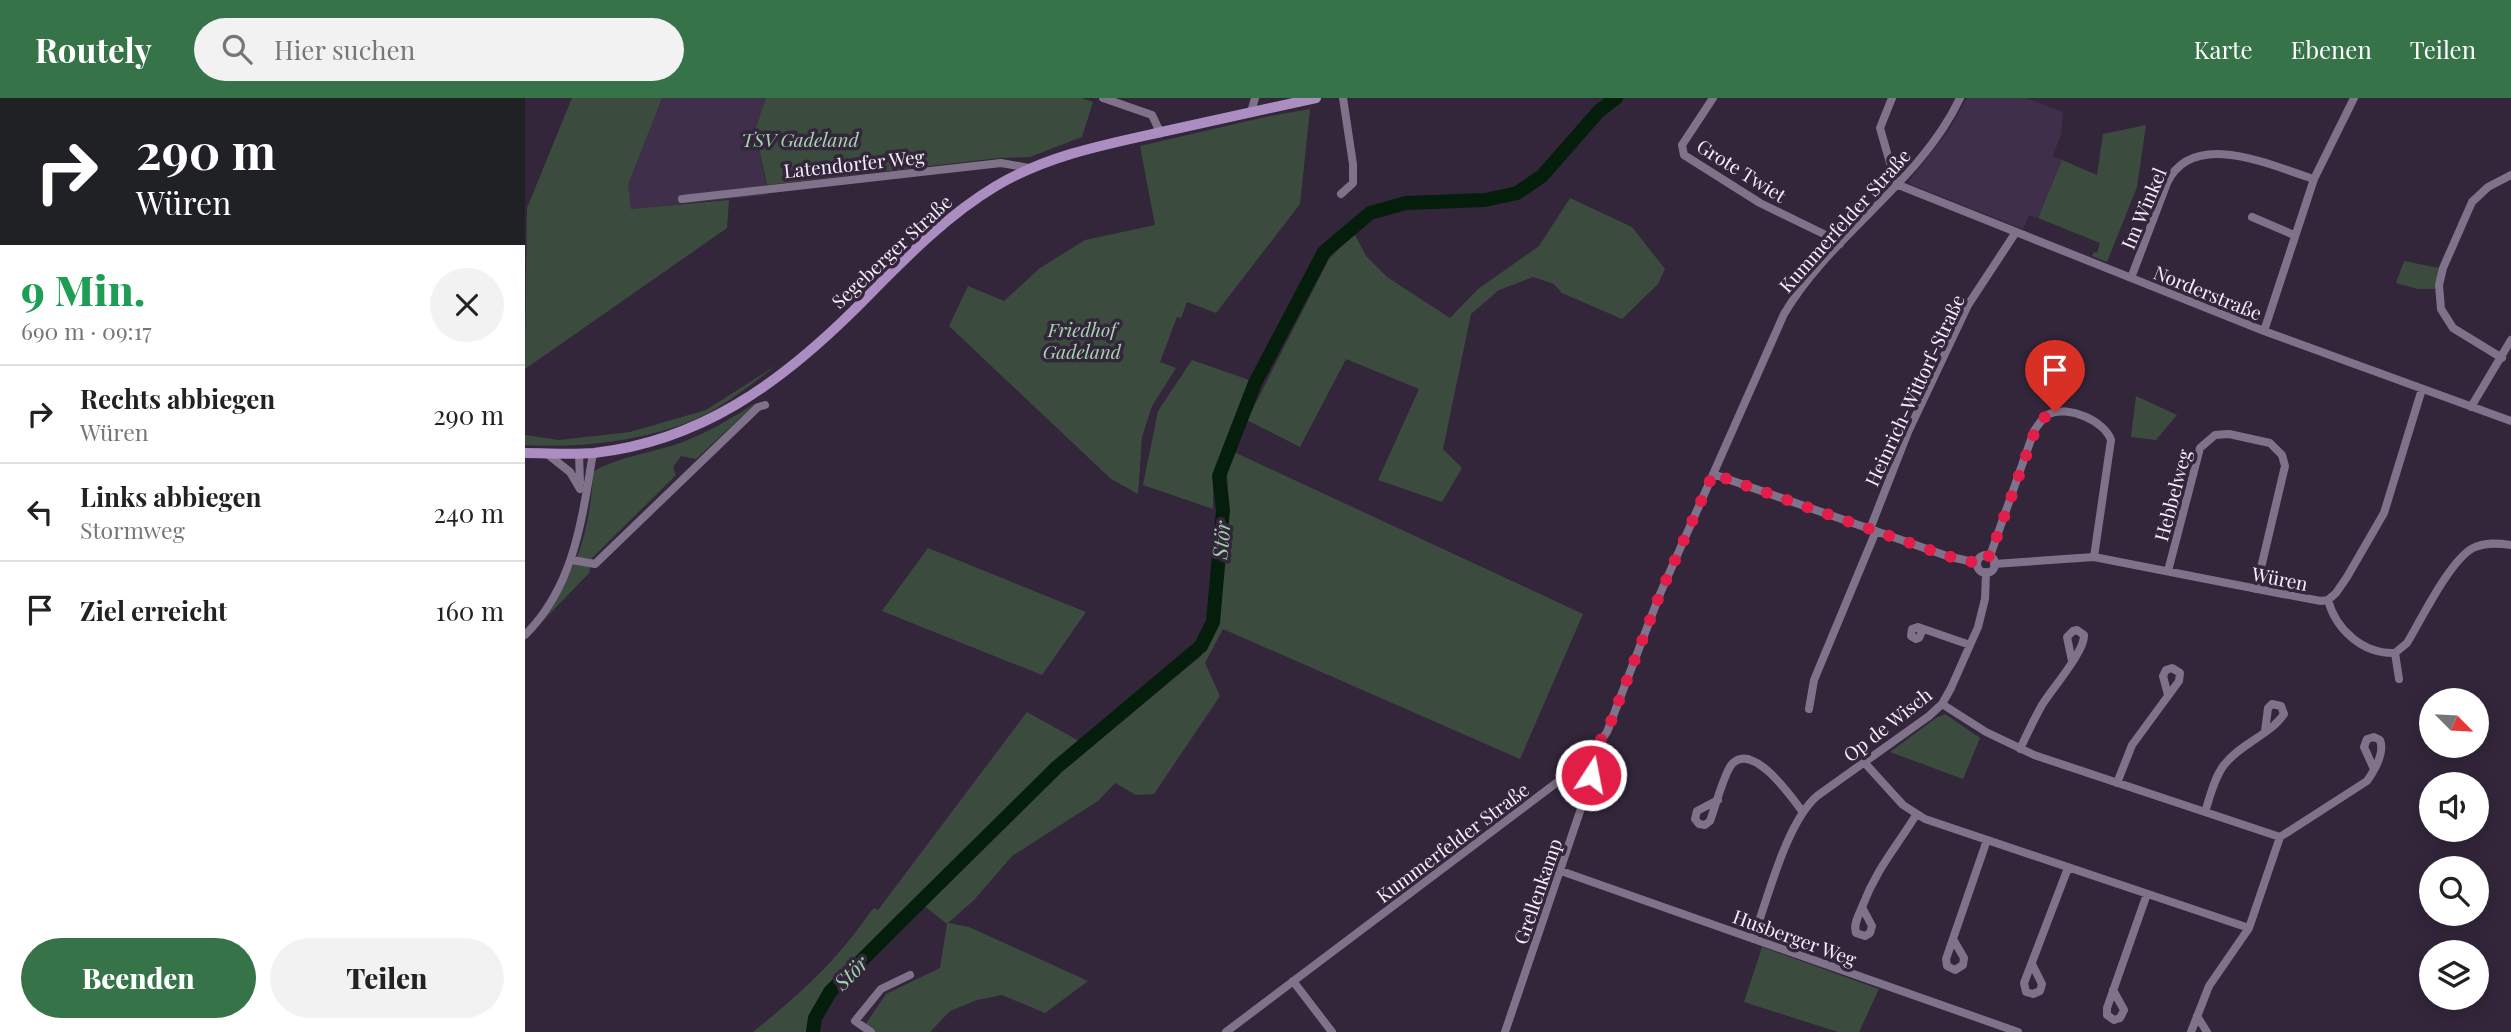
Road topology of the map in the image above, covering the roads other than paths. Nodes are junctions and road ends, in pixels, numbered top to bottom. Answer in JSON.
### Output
{"nodes":[{"id":1,"x":1103,"y":98,"type":"edge"},
{"id":2,"x":1255,"y":98,"type":"edge"},
{"id":3,"x":1316,"y":98,"type":"edge"},
{"id":4,"x":1343,"y":98,"type":"edge"},
{"id":5,"x":1713,"y":98,"type":"edge"},
{"id":6,"x":1892,"y":98,"type":"edge"},
{"id":7,"x":1960,"y":98,"type":"edge"},
{"id":8,"x":2354,"y":98,"type":"edge"},
{"id":9,"x":1251,"y":112,"type":"junction"},
{"id":10,"x":1160,"y":132,"type":"junction"},
{"id":11,"x":1029,"y":168,"type":"junction"},
{"id":12,"x":2511,"y":175,"type":"edge"},
{"id":13,"x":2315,"y":179,"type":"junction"},
{"id":14,"x":1896,"y":184,"type":"junction"},
{"id":15,"x":1341,"y":194,"type":"dead end"},
{"id":16,"x":683,"y":198,"type":"dead end"},
{"id":17,"x":2252,"y":217,"type":"dead end"},
{"id":18,"x":2016,"y":232,"type":"junction"},
{"id":19,"x":2294,"y":235,"type":"junction"},
{"id":20,"x":1840,"y":244,"type":"junction"},
{"id":21,"x":2131,"y":278,"type":"junction"},
{"id":22,"x":2264,"y":331,"type":"junction"},
{"id":23,"x":2511,"y":341,"type":"edge"},
{"id":24,"x":2506,"y":355,"type":"edge"},
{"id":25,"x":2422,"y":389,"type":"junction"},
{"id":26,"x":765,"y":405,"type":"dead end"},
{"id":27,"x":2471,"y":407,"type":"junction"},
{"id":28,"x":2511,"y":421,"type":"edge"},
{"id":29,"x":525,"y":453,"type":"edge"},
{"id":30,"x":546,"y":453,"type":"junction"},
{"id":31,"x":593,"y":453,"type":"junction"},
{"id":32,"x":579,"y":454,"type":"junction"},
{"id":33,"x":1713,"y":474,"type":"junction"},
{"id":34,"x":580,"y":489,"type":"junction"},
{"id":35,"x":585,"y":499,"type":"junction"},
{"id":36,"x":1873,"y":530,"type":"junction"},
{"id":37,"x":2511,"y":545,"type":"edge"},
{"id":38,"x":2094,"y":557,"type":"junction"},
{"id":39,"x":572,"y":560,"type":"junction"},
{"id":40,"x":1992,"y":560,"type":"junction"},
{"id":41,"x":1977,"y":563,"type":"junction"},
{"id":42,"x":2168,"y":571,"type":"junction"},
{"id":43,"x":1986,"y":572,"type":"junction"},
{"id":44,"x":2256,"y":589,"type":"junction"},
{"id":45,"x":2328,"y":600,"type":"junction"},
{"id":46,"x":1923,"y":629,"type":"dead end"},
{"id":47,"x":525,"y":635,"type":"edge"},
{"id":48,"x":1970,"y":646,"type":"junction"},
{"id":49,"x":2395,"y":653,"type":"junction"},
{"id":50,"x":2072,"y":661,"type":"dead end"},
{"id":51,"x":2399,"y":679,"type":"dead end"},
{"id":52,"x":2168,"y":695,"type":"dead end"},
{"id":53,"x":1942,"y":704,"type":"junction"},
{"id":54,"x":1809,"y":709,"type":"dead end"},
{"id":55,"x":2265,"y":731,"type":"dead end"},
{"id":56,"x":2020,"y":749,"type":"junction"},
{"id":57,"x":1584,"y":760,"type":"junction"},
{"id":58,"x":1864,"y":762,"type":"junction"},
{"id":59,"x":2374,"y":769,"type":"dead end"},
{"id":60,"x":2117,"y":783,"type":"junction"},
{"id":61,"x":1718,"y":800,"type":"dead end"},
{"id":62,"x":1802,"y":811,"type":"junction"},
{"id":63,"x":2205,"y":812,"type":"junction"},
{"id":64,"x":1916,"y":815,"type":"junction"},
{"id":65,"x":2280,"y":837,"type":"junction"},
{"id":66,"x":1987,"y":840,"type":"junction"},
{"id":67,"x":2068,"y":867,"type":"junction"},
{"id":68,"x":1561,"y":871,"type":"junction"},
{"id":69,"x":2147,"y":894,"type":"junction"},
{"id":70,"x":1862,"y":907,"type":"dead end"},
{"id":71,"x":2249,"y":929,"type":"junction"},
{"id":72,"x":1753,"y":939,"type":"junction"},
{"id":73,"x":1953,"y":939,"type":"dead end"},
{"id":74,"x":2032,"y":964,"type":"dead end"},
{"id":75,"x":910,"y":975,"type":"dead end"},
{"id":76,"x":1293,"y":981,"type":"junction"},
{"id":77,"x":2113,"y":990,"type":"dead end"},
{"id":78,"x":2197,"y":1016,"type":"junction"},
{"id":79,"x":871,"y":1032,"type":"edge"},
{"id":80,"x":1226,"y":1032,"type":"edge"},
{"id":81,"x":1332,"y":1032,"type":"edge"},
{"id":82,"x":1505,"y":1032,"type":"edge"},
{"id":83,"x":2018,"y":1032,"type":"edge"},
{"id":84,"x":2191,"y":1032,"type":"edge"},
{"id":85,"x":2207,"y":1032,"type":"edge"}],
"edges":[{"from":1,"to":10,"type":"street"},
{"from":2,"to":9,"type":"street"},
{"from":3,"to":9,"type":"main road","name":"Segeberger Straße"},
{"from":4,"to":15,"type":"street"},
{"from":5,"to":20,"type":"street","name":"Grote Twiet"},
{"from":6,"to":14,"type":"street"},
{"from":7,"to":14,"type":"street","name":"Kummerfelder Straße"},
{"from":8,"to":13,"type":"street"},
{"from":9,"to":10,"type":"main road","name":"Segeberger Straße"},
{"from":10,"to":11,"type":"main road","name":"Segeberger Straße"},
{"from":11,"to":16,"type":"street","name":"Latendorfer Weg"},
{"from":11,"to":31,"type":"main road","name":"Segeberger Straße"},
{"from":12,"to":24,"type":"street"},
{"from":13,"to":19,"type":"street"},
{"from":13,"to":21,"type":"street","name":"Im Winkel"},
{"from":14,"to":18,"type":"street","name":"Norderstraße"},
{"from":14,"to":20,"type":"street","name":"Kummerfelder Straße"},
{"from":17,"to":19,"type":"street"},
{"from":18,"to":21,"type":"street","name":"Norderstraße"},
{"from":18,"to":36,"type":"street","name":"Heinrich-Wittorf-Straße"},
{"from":19,"to":22,"type":"street"},
{"from":20,"to":33,"type":"street","name":"Kummerfelder Straße"},
{"from":21,"to":22,"type":"street","name":"Norderstraße"},
{"from":22,"to":25,"type":"street","name":"Norderstraße"},
{"from":23,"to":24,"type":"street"},
{"from":24,"to":27,"type":"street"},
{"from":25,"to":27,"type":"street","name":"Norderstraße"},
{"from":25,"to":45,"type":"street","name":"Würen"},
{"from":26,"to":39,"type":"street"},
{"from":27,"to":28,"type":"street","name":"Norderstraße"},
{"from":29,"to":30,"type":"main road","name":"Segeberger Straße"},
{"from":30,"to":32,"type":"main road","name":"Segeberger Straße"},
{"from":30,"to":34,"type":"street"},
{"from":31,"to":32,"type":"main road","name":"Segeberger Straße"},
{"from":31,"to":35,"type":"street"},
{"from":32,"to":34,"type":"street"},
{"from":33,"to":36,"type":"street"},
{"from":33,"to":57,"type":"street","name":"Kummerfelder Straße"},
{"from":34,"to":35,"type":"street"},
{"from":35,"to":39,"type":"street"},
{"from":36,"to":41,"type":"street"},
{"from":36,"to":54,"type":"street","name":"Heinrich-Wittorf-Straße"},
{"from":37,"to":49,"type":"street"},
{"from":38,"to":40,"type":"street","name":"Würen"},
{"from":38,"to":40,"type":"street"},
{"from":38,"to":42,"type":"street","name":"Würen"},
{"from":39,"to":47,"type":"street"},
{"from":40,"to":41,"type":"street"},
{"from":40,"to":43,"type":"street"},
{"from":41,"to":43,"type":"street"},
{"from":42,"to":44,"type":"street","name":"Würen"},
{"from":42,"to":44,"type":"street","name":"Hebbelweg"},
{"from":43,"to":48,"type":"street","name":"Op de Wisch"},
{"from":44,"to":45,"type":"street","name":"Würen"},
{"from":45,"to":49,"type":"street"},
{"from":46,"to":48,"type":"street"},
{"from":48,"to":53,"type":"street","name":"Op de Wisch"},
{"from":49,"to":51,"type":"street"},
{"from":50,"to":56,"type":"street"},
{"from":52,"to":60,"type":"street"},
{"from":53,"to":56,"type":"street"},
{"from":53,"to":58,"type":"street","name":"Op de Wisch"},
{"from":55,"to":63,"type":"street"},
{"from":56,"to":60,"type":"street"},
{"from":57,"to":68,"type":"street","name":"Grellenkamp"},
{"from":57,"to":76,"type":"street","name":"Kummerfelder Straße"},
{"from":58,"to":62,"type":"street","name":"Op de Wisch"},
{"from":58,"to":64,"type":"street"},
{"from":59,"to":65,"type":"street"},
{"from":60,"to":63,"type":"street"},
{"from":61,"to":62,"type":"street"},
{"from":62,"to":72,"type":"street","name":"Op de Wisch"},
{"from":63,"to":65,"type":"street"},
{"from":64,"to":66,"type":"street"},
{"from":64,"to":70,"type":"street"},
{"from":65,"to":71,"type":"street"},
{"from":66,"to":67,"type":"street"},
{"from":66,"to":73,"type":"street"},
{"from":67,"to":69,"type":"street"},
{"from":67,"to":74,"type":"street"},
{"from":68,"to":72,"type":"street","name":"Husberger Weg"},
{"from":68,"to":82,"type":"street","name":"Grellenkamp"},
{"from":69,"to":71,"type":"street"},
{"from":69,"to":77,"type":"street"},
{"from":71,"to":78,"type":"street"},
{"from":72,"to":83,"type":"street","name":"Husberger Weg"},
{"from":75,"to":79,"type":"street"},
{"from":76,"to":80,"type":"street","name":"Kummerfelder Straße"},
{"from":76,"to":81,"type":"street"},
{"from":78,"to":84,"type":"street"},
{"from":78,"to":85,"type":"street"}]}
